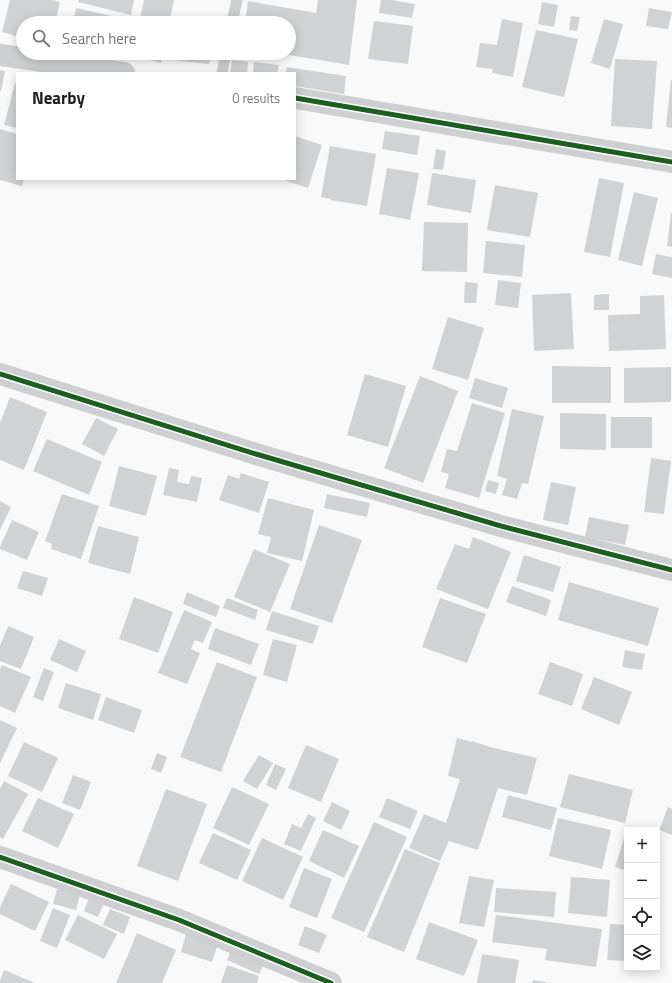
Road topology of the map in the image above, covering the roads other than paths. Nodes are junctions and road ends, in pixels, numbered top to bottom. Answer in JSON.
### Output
{"nodes":[{"id":1,"x":236,"y":0,"type":"edge"},
{"id":2,"x":233,"y":16,"type":"edge"},
{"id":3,"x":0,"y":55,"type":"edge"},
{"id":4,"x":16,"y":57,"type":"edge"},
{"id":5,"x":34,"y":60,"type":"edge"},
{"id":6,"x":225,"y":60,"type":"edge"},
{"id":7,"x":117,"y":72,"type":"edge"},
{"id":8,"x":222,"y":72,"type":"edge"},
{"id":9,"x":296,"y":98,"type":"edge"},
{"id":10,"x":672,"y":162,"type":"edge"},
{"id":11,"x":0,"y":374,"type":"edge"},
{"id":12,"x":672,"y":570,"type":"edge"},
{"id":13,"x":0,"y":857,"type":"edge"},
{"id":14,"x":331,"y":983,"type":"edge"}],
"edges":[{"from":1,"to":2,"type":"lane"},
{"from":3,"to":4,"type":"street"},
{"from":5,"to":7,"type":"street"},
{"from":6,"to":8,"type":"lane"},
{"from":9,"to":10,"type":"street"},
{"from":11,"to":12,"type":"street"},
{"from":13,"to":14,"type":"street"}]}
